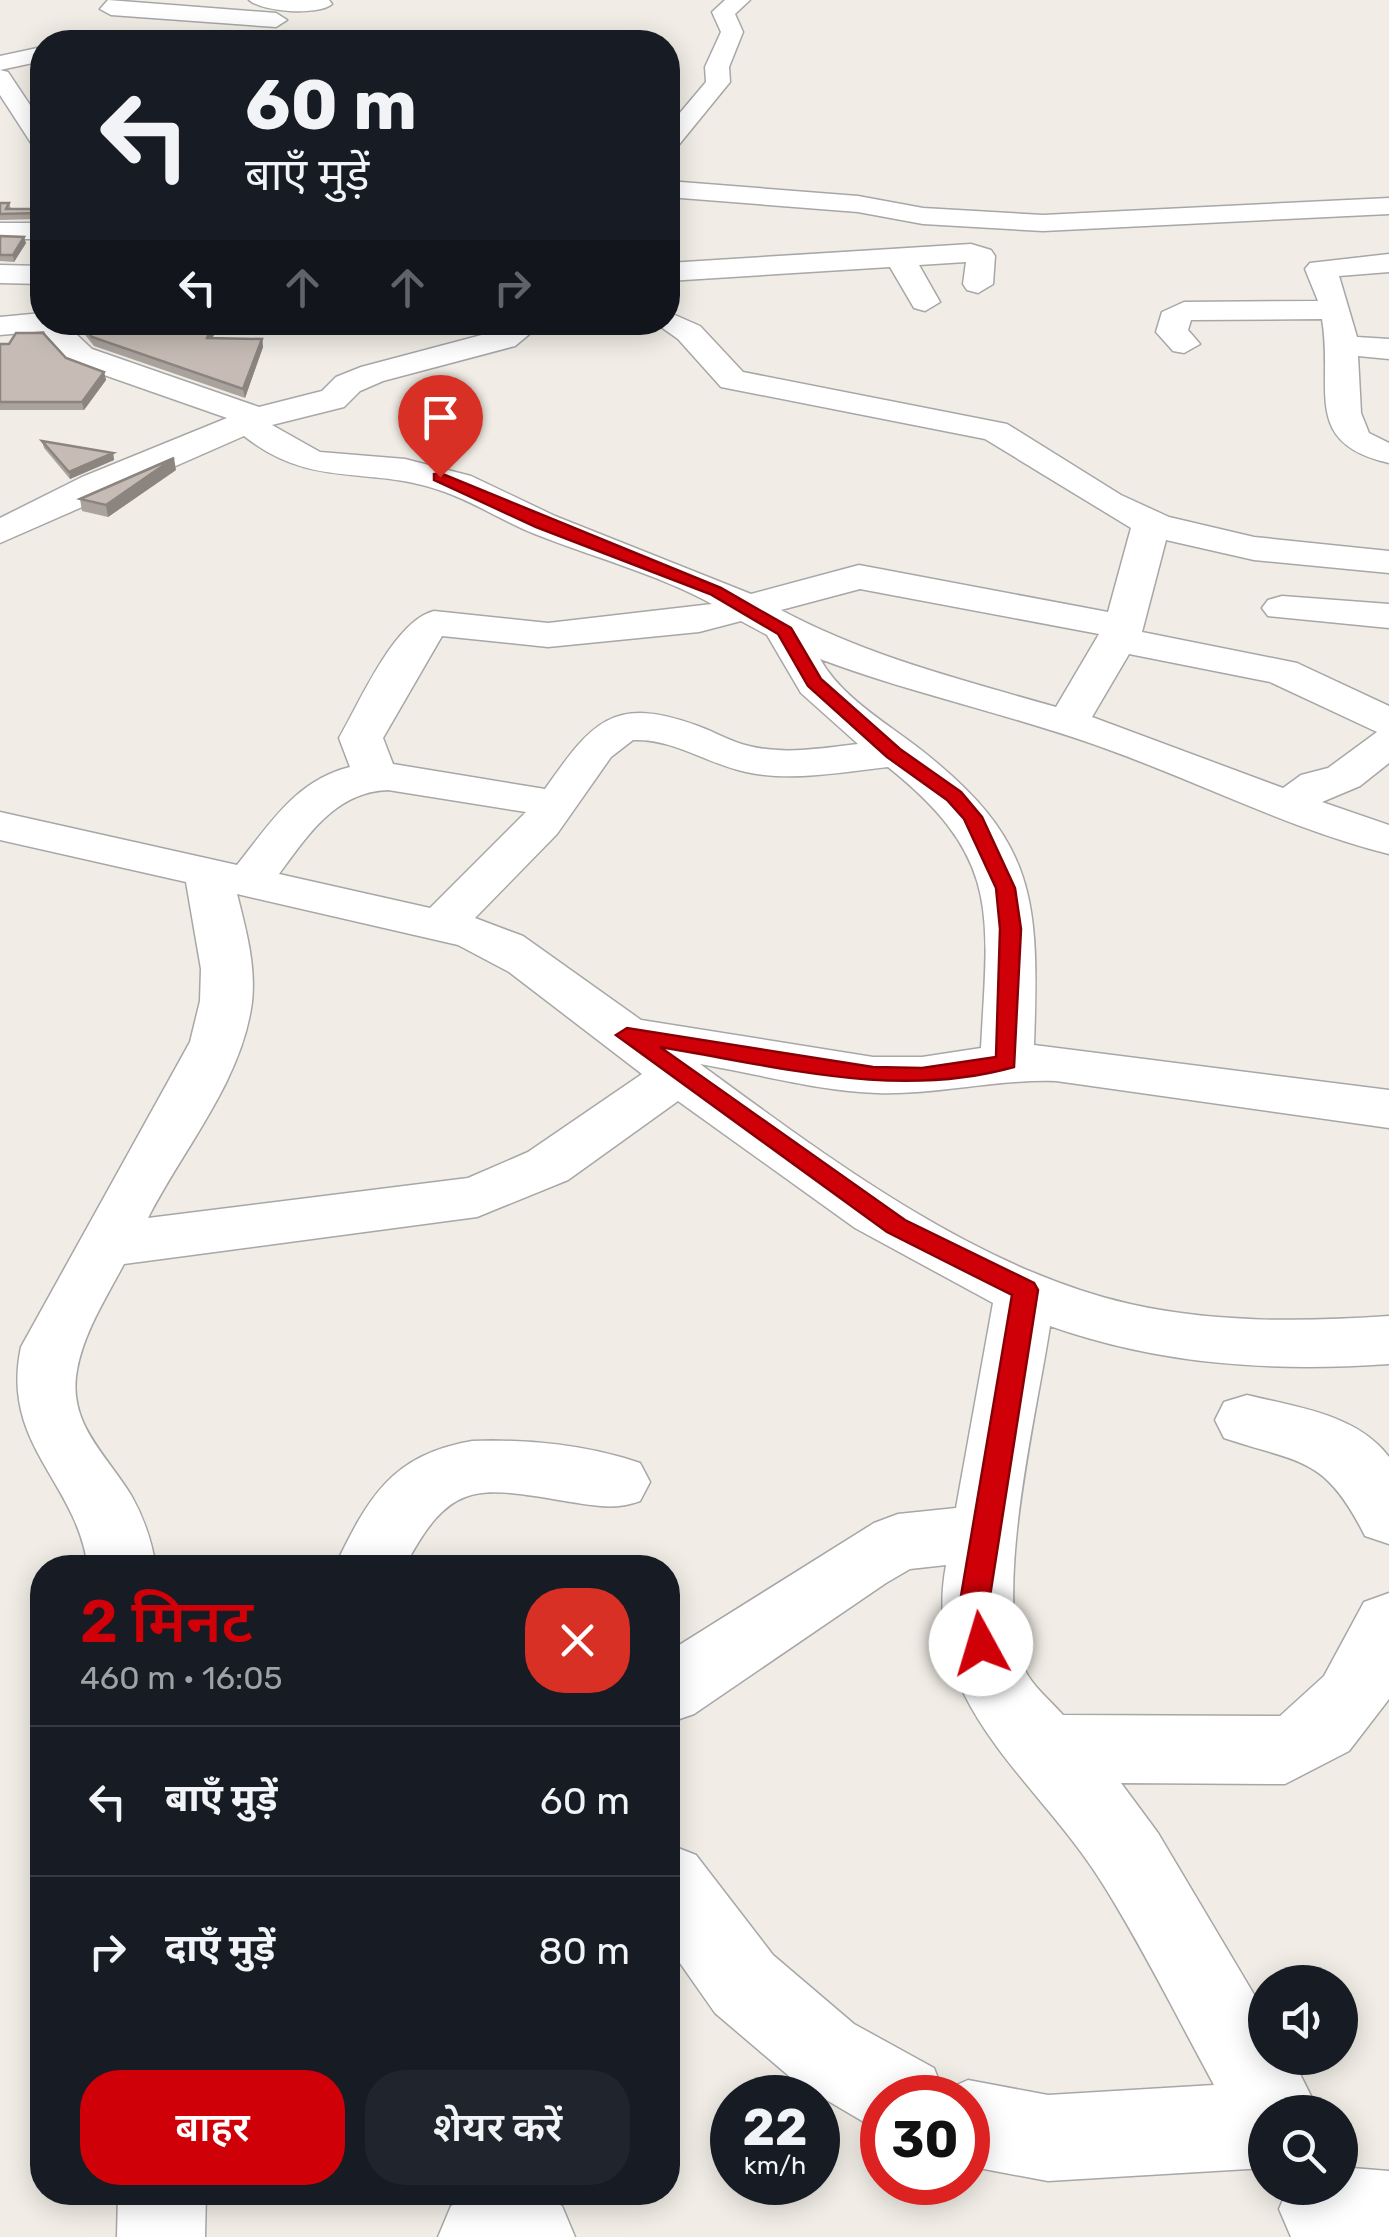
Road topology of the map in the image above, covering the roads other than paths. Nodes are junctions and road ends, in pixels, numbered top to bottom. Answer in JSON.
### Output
{"nodes":[{"id":1,"x":236,"y":0,"type":"edge"},
{"id":2,"x":260,"y":0,"type":"edge"},
{"id":3,"x":739,"y":0,"type":"edge"},
{"id":4,"x":83,"y":1,"type":"edge"},
{"id":5,"x":118,"y":1,"type":"edge"},
{"id":6,"x":321,"y":4,"type":"dead end"},
{"id":7,"x":210,"y":16,"type":"junction"},
{"id":8,"x":276,"y":20,"type":"dead end"},
{"id":9,"x":134,"y":28,"type":"dead end"},
{"id":10,"x":149,"y":30,"type":"edge"},
{"id":11,"x":187,"y":30,"type":"edge"},
{"id":12,"x":30,"y":57,"type":"edge"},
{"id":13,"x":0,"y":63,"type":"edge"},
{"id":14,"x":0,"y":77,"type":"edge"},
{"id":15,"x":10,"y":109,"type":"edge"},
{"id":16,"x":30,"y":129,"type":"edge"},
{"id":17,"x":680,"y":129,"type":"edge"},
{"id":18,"x":680,"y":190,"type":"edge"},
{"id":19,"x":1389,"y":206,"type":"edge"},
{"id":20,"x":1301,"y":212,"type":"junction"},
{"id":21,"x":1389,"y":228,"type":"edge"},
{"id":22,"x":1329,"y":230,"type":"junction"},
{"id":23,"x":0,"y":231,"type":"edge"},
{"id":24,"x":30,"y":231,"type":"edge"},
{"id":25,"x":0,"y":256,"type":"edge"},
{"id":26,"x":30,"y":257,"type":"edge"},
{"id":27,"x":900,"y":258,"type":"junction"},
{"id":28,"x":1389,"y":260,"type":"edge"},
{"id":29,"x":1320,"y":269,"type":"junction"},
{"id":30,"x":0,"y":274,"type":"edge"},
{"id":31,"x":30,"y":274,"type":"edge"},
{"id":32,"x":680,"y":275,"type":"edge"},
{"id":33,"x":1288,"y":276,"type":"dead end"},
{"id":34,"x":978,"y":284,"type":"dead end"},
{"id":35,"x":925,"y":302,"type":"dead end"},
{"id":36,"x":1335,"y":310,"type":"junction"},
{"id":37,"x":30,"y":312,"type":"edge"},
{"id":38,"x":0,"y":313,"type":"edge"},
{"id":39,"x":30,"y":323,"type":"edge"},
{"id":40,"x":0,"y":326,"type":"edge"},
{"id":41,"x":680,"y":326,"type":"edge"},
{"id":42,"x":61,"y":335,"type":"edge"},
{"id":43,"x":510,"y":335,"type":"edge"},
{"id":44,"x":1184,"y":344,"type":"dead end"},
{"id":45,"x":1342,"y":345,"type":"junction"},
{"id":46,"x":1389,"y":349,"type":"edge"},
{"id":47,"x":253,"y":421,"type":"junction"},
{"id":48,"x":1389,"y":452,"type":"edge"},
{"id":49,"x":1150,"y":523,"type":"junction"},
{"id":50,"x":0,"y":532,"type":"edge"},
{"id":51,"x":1389,"y":562,"type":"edge"},
{"id":52,"x":744,"y":606,"type":"junction"},
{"id":53,"x":1282,"y":608,"type":"dead end"},
{"id":54,"x":1389,"y":616,"type":"edge"},
{"id":55,"x":785,"y":631,"type":"junction"},
{"id":56,"x":1122,"y":633,"type":"junction"},
{"id":57,"x":1068,"y":722,"type":"junction"},
{"id":58,"x":1389,"y":722,"type":"edge"},
{"id":59,"x":1389,"y":742,"type":"edge"},
{"id":60,"x":894,"y":753,"type":"junction"},
{"id":61,"x":375,"y":776,"type":"junction"},
{"id":62,"x":557,"y":805,"type":"junction"},
{"id":63,"x":1288,"y":806,"type":"junction"},
{"id":64,"x":0,"y":826,"type":"edge"},
{"id":65,"x":1389,"y":840,"type":"edge"},
{"id":66,"x":228,"y":877,"type":"junction"},
{"id":67,"x":440,"y":927,"type":"junction"},
{"id":68,"x":627,"y":1035,"type":"junction"},
{"id":69,"x":1006,"y":1062,"type":"junction"},
{"id":70,"x":678,"y":1075,"type":"junction"},
{"id":71,"x":1389,"y":1109,"type":"edge"},
{"id":72,"x":105,"y":1245,"type":"junction"},
{"id":73,"x":1025,"y":1290,"type":"junction"},
{"id":74,"x":1389,"y":1340,"type":"edge"},
{"id":75,"x":1247,"y":1420,"type":"dead end"},
{"id":76,"x":617,"y":1482,"type":"dead end"},
{"id":77,"x":1389,"y":1516,"type":"edge"},
{"id":78,"x":985,"y":1536,"type":"junction"},
{"id":79,"x":120,"y":1555,"type":"edge"},
{"id":80,"x":376,"y":1555,"type":"edge"},
{"id":81,"x":1389,"y":1624,"type":"edge"},
{"id":82,"x":680,"y":1683,"type":"edge"},
{"id":83,"x":1044,"y":1749,"type":"junction"},
{"id":84,"x":680,"y":1898,"type":"edge"},
{"id":85,"x":863,"y":2075,"type":"edge"},
{"id":86,"x":1266,"y":2095,"type":"edge"},
{"id":87,"x":1248,"y":2125,"type":"edge"},
{"id":88,"x":990,"y":2127,"type":"edge"},
{"id":89,"x":162,"y":2205,"type":"edge"},
{"id":90,"x":161,"y":2237,"type":"edge"},
{"id":91,"x":482,"y":2237,"type":"edge"},
{"id":92,"x":531,"y":2237,"type":"edge"}],
"edges":[{"from":1,"to":7,"type":"street"},
{"from":2,"to":6,"type":"street"},
{"from":3,"to":17,"type":"street"},
{"from":4,"to":5,"type":"street"},
{"from":5,"to":7,"type":"street"},
{"from":7,"to":8,"type":"street"},
{"from":7,"to":11,"type":"street"},
{"from":9,"to":10,"type":"street"},
{"from":12,"to":13,"type":"street"},
{"from":14,"to":15,"type":"street"},
{"from":15,"to":16,"type":"street"},
{"from":18,"to":20,"type":"street"},
{"from":19,"to":20,"type":"street"},
{"from":20,"to":22,"type":"street"},
{"from":21,"to":22,"type":"street"},
{"from":22,"to":28,"type":"street"},
{"from":23,"to":24,"type":"street"},
{"from":25,"to":26,"type":"street"},
{"from":27,"to":32,"type":"street"},
{"from":27,"to":34,"type":"street"},
{"from":27,"to":35,"type":"street"},
{"from":28,"to":29,"type":"street"},
{"from":29,"to":33,"type":"street"},
{"from":29,"to":36,"type":"street"},
{"from":30,"to":31,"type":"street"},
{"from":36,"to":44,"type":"street"},
{"from":36,"to":45,"type":"street"},
{"from":37,"to":38,"type":"street"},
{"from":39,"to":40,"type":"street"},
{"from":41,"to":49,"type":"street"},
{"from":42,"to":47,"type":"street"},
{"from":43,"to":47,"type":"street"},
{"from":45,"to":46,"type":"street"},
{"from":45,"to":48,"type":"street"},
{"from":47,"to":50,"type":"street"},
{"from":47,"to":52,"type":"street"},
{"from":49,"to":51,"type":"street"},
{"from":49,"to":56,"type":"street"},
{"from":52,"to":55,"type":"street"},
{"from":52,"to":56,"type":"street"},
{"from":52,"to":61,"type":"street"},
{"from":53,"to":54,"type":"street"},
{"from":55,"to":57,"type":"street"},
{"from":55,"to":60,"type":"street"},
{"from":56,"to":57,"type":"street"},
{"from":56,"to":58,"type":"street"},
{"from":57,"to":63,"type":"street"},
{"from":59,"to":63,"type":"street"},
{"from":60,"to":62,"type":"street"},
{"from":60,"to":69,"type":"street"},
{"from":61,"to":62,"type":"street"},
{"from":61,"to":66,"type":"street"},
{"from":62,"to":67,"type":"street"},
{"from":63,"to":65,"type":"street"},
{"from":64,"to":66,"type":"street"},
{"from":66,"to":67,"type":"street"},
{"from":66,"to":72,"type":"street"},
{"from":67,"to":68,"type":"street"},
{"from":68,"to":69,"type":"street"},
{"from":68,"to":70,"type":"street"},
{"from":69,"to":71,"type":"street"},
{"from":70,"to":72,"type":"street"},
{"from":70,"to":73,"type":"street"},
{"from":72,"to":79,"type":"street"},
{"from":73,"to":74,"type":"street"},
{"from":73,"to":78,"type":"street"},
{"from":75,"to":77,"type":"street"},
{"from":76,"to":80,"type":"street"},
{"from":78,"to":82,"type":"street"},
{"from":78,"to":83,"type":"street"},
{"from":81,"to":83,"type":"street"},
{"from":83,"to":86,"type":"street"},
{"from":84,"to":85,"type":"street"},
{"from":87,"to":88,"type":"street"},
{"from":89,"to":90,"type":"street"},
{"from":91,"to":92,"type":"street"}]}
